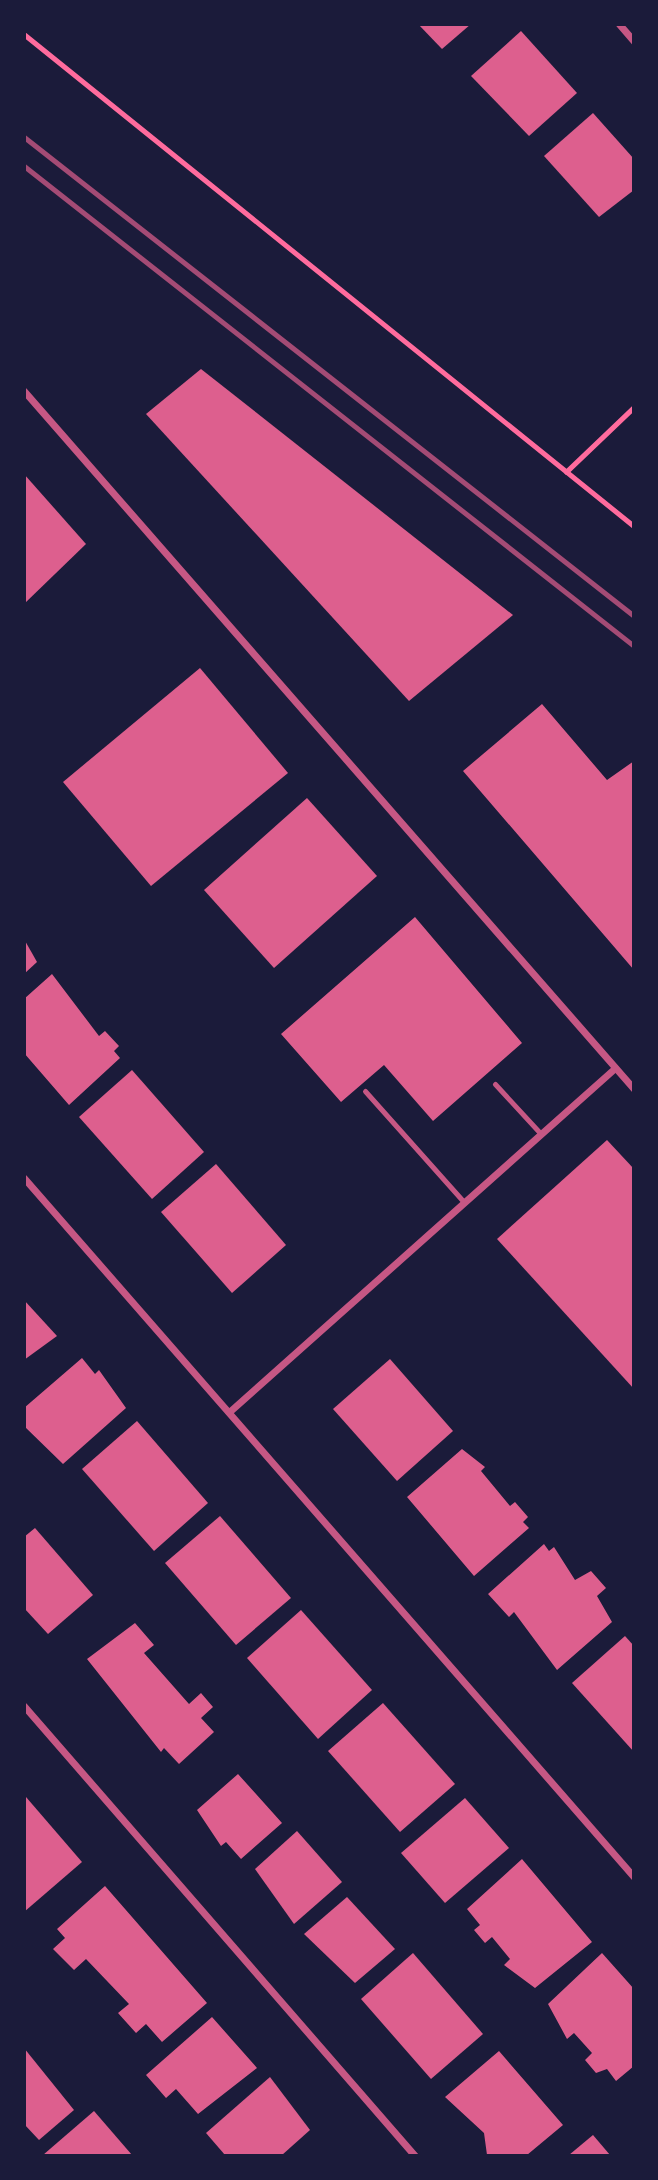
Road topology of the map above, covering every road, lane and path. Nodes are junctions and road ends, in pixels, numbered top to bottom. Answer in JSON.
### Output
{"nodes":[{"id":1,"x":619,"y":24,"type":"edge"},
{"id":2,"x":24,"y":34,"type":"edge"},
{"id":3,"x":634,"y":41,"type":"edge"},
{"id":4,"x":24,"y":391,"type":"edge"},
{"id":5,"x":634,"y":407,"type":"edge"},
{"id":6,"x":566,"y":472,"type":"junction"},
{"id":7,"x":634,"y":526,"type":"edge"},
{"id":8,"x":615,"y":1068,"type":"junction"},
{"id":9,"x":495,"y":1084,"type":"dead end"},
{"id":10,"x":634,"y":1089,"type":"edge"},
{"id":11,"x":365,"y":1091,"type":"dead end"},
{"id":12,"x":541,"y":1134,"type":"junction"},
{"id":13,"x":24,"y":1178,"type":"edge"},
{"id":14,"x":464,"y":1202,"type":"junction"},
{"id":15,"x":229,"y":1412,"type":"junction"},
{"id":16,"x":24,"y":1706,"type":"edge"},
{"id":17,"x":634,"y":1877,"type":"edge"},
{"id":18,"x":415,"y":2155,"type":"edge"}],
"edges":[{"from":1,"to":3,"type":"street"},
{"from":2,"to":6,"type":"path"},
{"from":4,"to":8,"type":"street"},
{"from":5,"to":6,"type":"path"},
{"from":6,"to":7,"type":"path"},
{"from":8,"to":10,"type":"street"},
{"from":8,"to":12,"type":"street"},
{"from":9,"to":12,"type":"lane"},
{"from":11,"to":14,"type":"lane"},
{"from":12,"to":14,"type":"street"},
{"from":13,"to":15,"type":"street"},
{"from":14,"to":15,"type":"street"},
{"from":15,"to":17,"type":"street"},
{"from":16,"to":18,"type":"street"}]}
